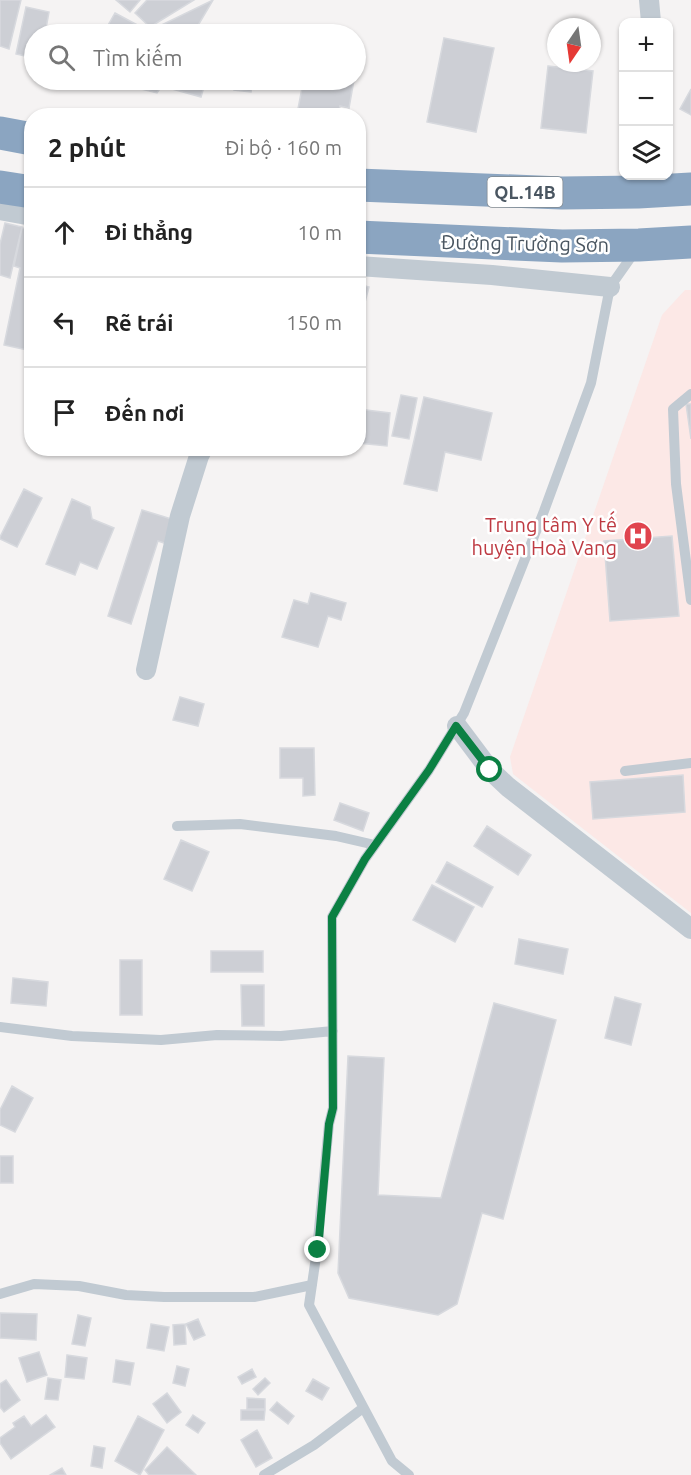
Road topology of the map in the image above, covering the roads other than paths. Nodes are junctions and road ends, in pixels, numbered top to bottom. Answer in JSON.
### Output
{"nodes":[{"id":1,"x":649,"y":0,"type":"edge"},
{"id":2,"x":651,"y":18,"type":"edge"},
{"id":3,"x":0,"y":133,"type":"edge"},
{"id":4,"x":24,"y":138,"type":"edge"},
{"id":5,"x":673,"y":185,"type":"edge"},
{"id":6,"x":366,"y":186,"type":"edge"},
{"id":7,"x":0,"y":187,"type":"edge"},
{"id":8,"x":24,"y":191,"type":"edge"},
{"id":9,"x":0,"y":210,"type":"edge"},
{"id":10,"x":24,"y":214,"type":"edge"},
{"id":11,"x":366,"y":237,"type":"edge"},
{"id":12,"x":691,"y":242,"type":"edge"},
{"id":13,"x":639,"y":245,"type":"junction"},
{"id":14,"x":366,"y":267,"type":"edge"},
{"id":15,"x":610,"y":287,"type":"junction"},
{"id":16,"x":691,"y":394,"type":"edge"},
{"id":17,"x":199,"y":456,"type":"edge"},
{"id":18,"x":691,"y":600,"type":"edge"},
{"id":19,"x":146,"y":670,"type":"dead end"},
{"id":20,"x":456,"y":726,"type":"junction"},
{"id":21,"x":691,"y":763,"type":"edge"},
{"id":22,"x":625,"y":771,"type":"dead end"},
{"id":23,"x":177,"y":826,"type":"dead end"},
{"id":24,"x":375,"y":845,"type":"junction"},
{"id":25,"x":691,"y":929,"type":"edge"},
{"id":26,"x":0,"y":1027,"type":"edge"},
{"id":27,"x":333,"y":1031,"type":"junction"},
{"id":28,"x":312,"y":1285,"type":"junction"},
{"id":29,"x":0,"y":1294,"type":"edge"},
{"id":30,"x":363,"y":1408,"type":"junction"},
{"id":31,"x":264,"y":1475,"type":"edge"},
{"id":32,"x":409,"y":1475,"type":"edge"}],
"edges":[{"from":1,"to":2,"type":"street"},
{"from":3,"to":4,"type":"highway"},
{"from":5,"to":6,"type":"highway","number":"QL.14B"},
{"from":7,"to":8,"type":"highway"},
{"from":9,"to":10,"type":"street"},
{"from":11,"to":13,"type":"highway","name":"Đường Trường Sơn"},
{"from":12,"to":13,"type":"highway","name":"Đường Trường Sơn"},
{"from":13,"to":15,"type":"lane"},
{"from":14,"to":15,"type":"street"},
{"from":15,"to":20,"type":"lane"},
{"from":16,"to":18,"type":"lane"},
{"from":17,"to":19,"type":"street"},
{"from":20,"to":24,"type":"lane"},
{"from":20,"to":25,"type":"street"},
{"from":21,"to":22,"type":"lane"},
{"from":23,"to":24,"type":"lane"},
{"from":24,"to":27,"type":"lane"},
{"from":26,"to":27,"type":"lane"},
{"from":27,"to":28,"type":"lane"},
{"from":28,"to":29,"type":"lane"},
{"from":28,"to":30,"type":"lane"},
{"from":30,"to":31,"type":"lane"},
{"from":30,"to":32,"type":"lane"}]}
